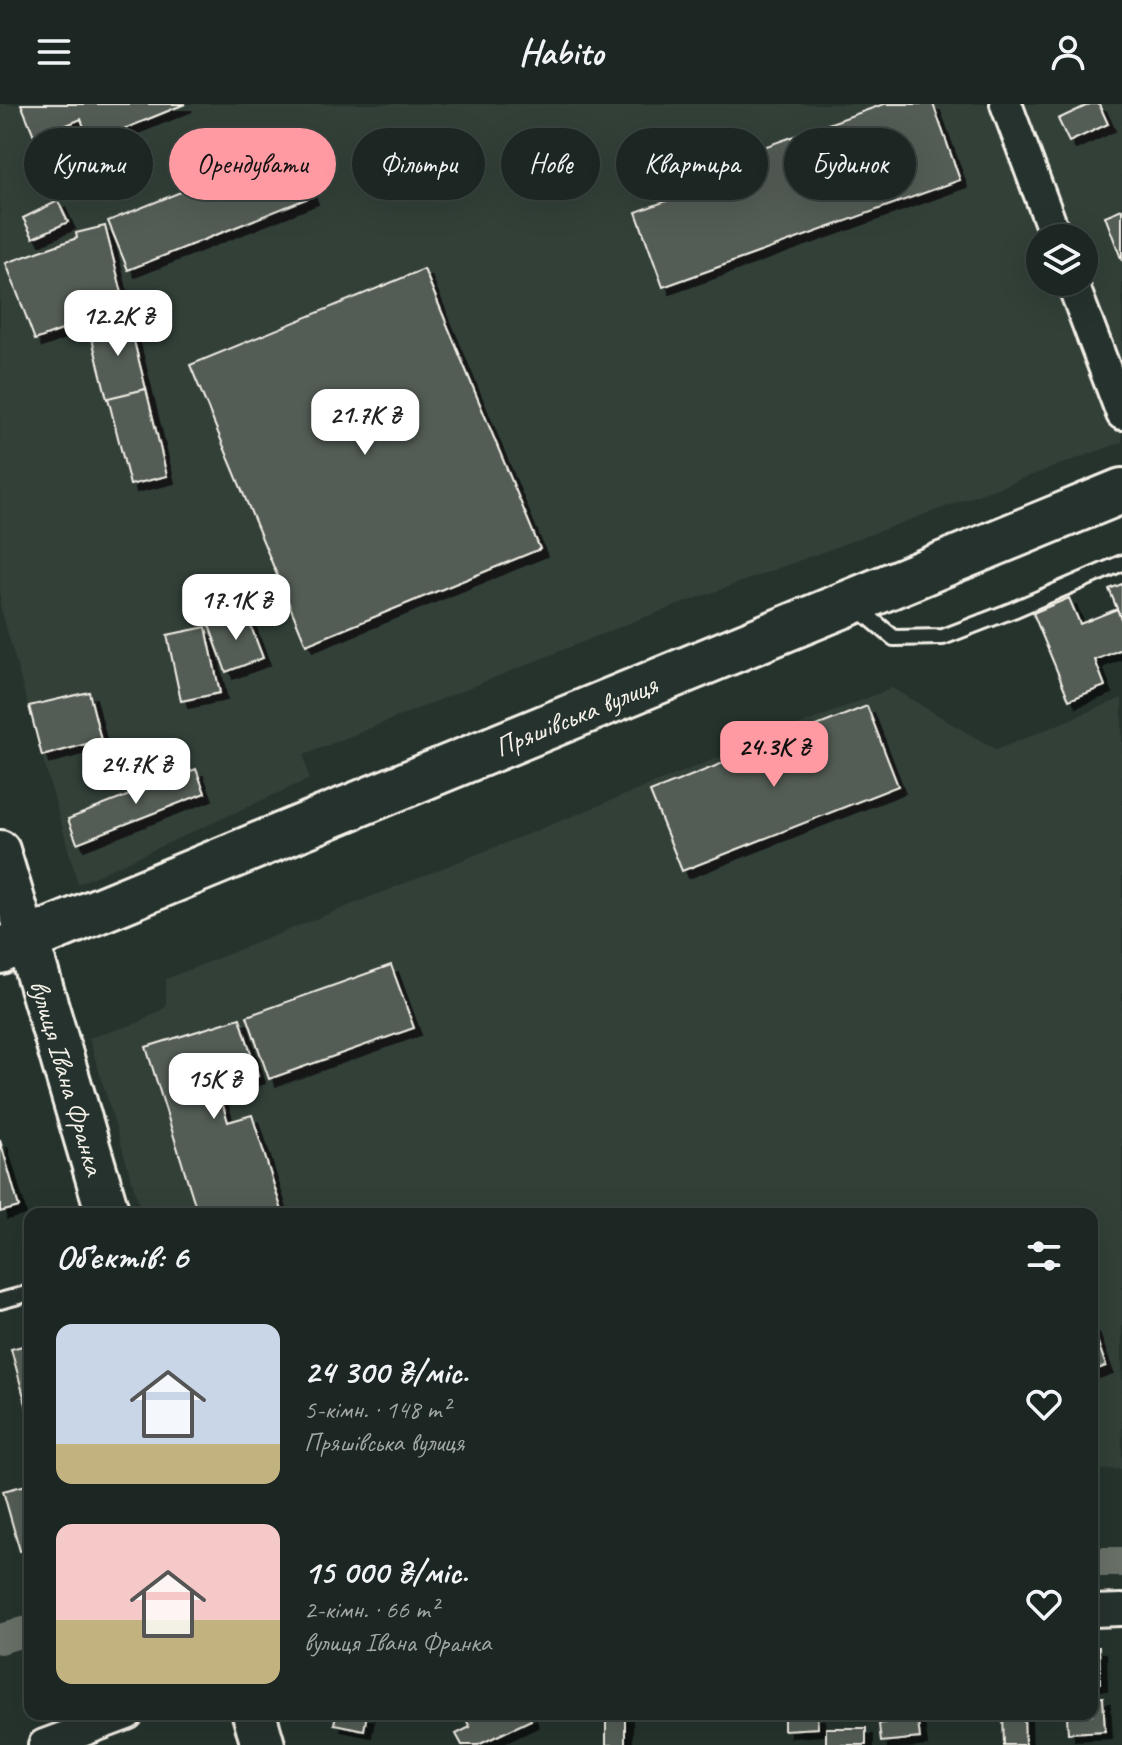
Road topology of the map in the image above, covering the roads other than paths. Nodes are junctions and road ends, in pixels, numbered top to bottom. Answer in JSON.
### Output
{"nodes":[{"id":1,"x":1006,"y":104,"type":"edge"},
{"id":2,"x":1051,"y":224,"type":"edge"},
{"id":3,"x":1077,"y":296,"type":"edge"},
{"id":4,"x":1122,"y":414,"type":"edge"},
{"id":5,"x":1122,"y":491,"type":"edge"},
{"id":6,"x":1122,"y":563,"type":"edge"},
{"id":7,"x":852,"y":602,"type":"junction"},
{"id":8,"x":0,"y":850,"type":"edge"},
{"id":9,"x":14,"y":945,"type":"edge"},
{"id":10,"x":106,"y":1208,"type":"edge"},
{"id":11,"x":24,"y":1295,"type":"edge"},
{"id":12,"x":0,"y":1301,"type":"edge"},
{"id":13,"x":1122,"y":1610,"type":"edge"},
{"id":14,"x":1098,"y":1611,"type":"edge"},
{"id":15,"x":111,"y":1720,"type":"edge"},
{"id":16,"x":256,"y":1720,"type":"edge"},
{"id":17,"x":44,"y":1745,"type":"edge"},
{"id":18,"x":263,"y":1745,"type":"edge"}],
"edges":[{"from":1,"to":2,"type":"street"},
{"from":3,"to":4,"type":"street"},
{"from":5,"to":7,"type":"main road","name":"Пряшівська вулиця"},
{"from":6,"to":7,"type":"lane"},
{"from":7,"to":9,"type":"main road","name":"Пряшівська вулиця"},
{"from":8,"to":9,"type":"street","name":"вулиця Івана Франка"},
{"from":9,"to":10,"type":"main road","name":"вулиця Івана Франка"},
{"from":11,"to":12,"type":"lane"},
{"from":13,"to":14,"type":"street"},
{"from":15,"to":17,"type":"street"},
{"from":16,"to":18,"type":"main road"}]}
